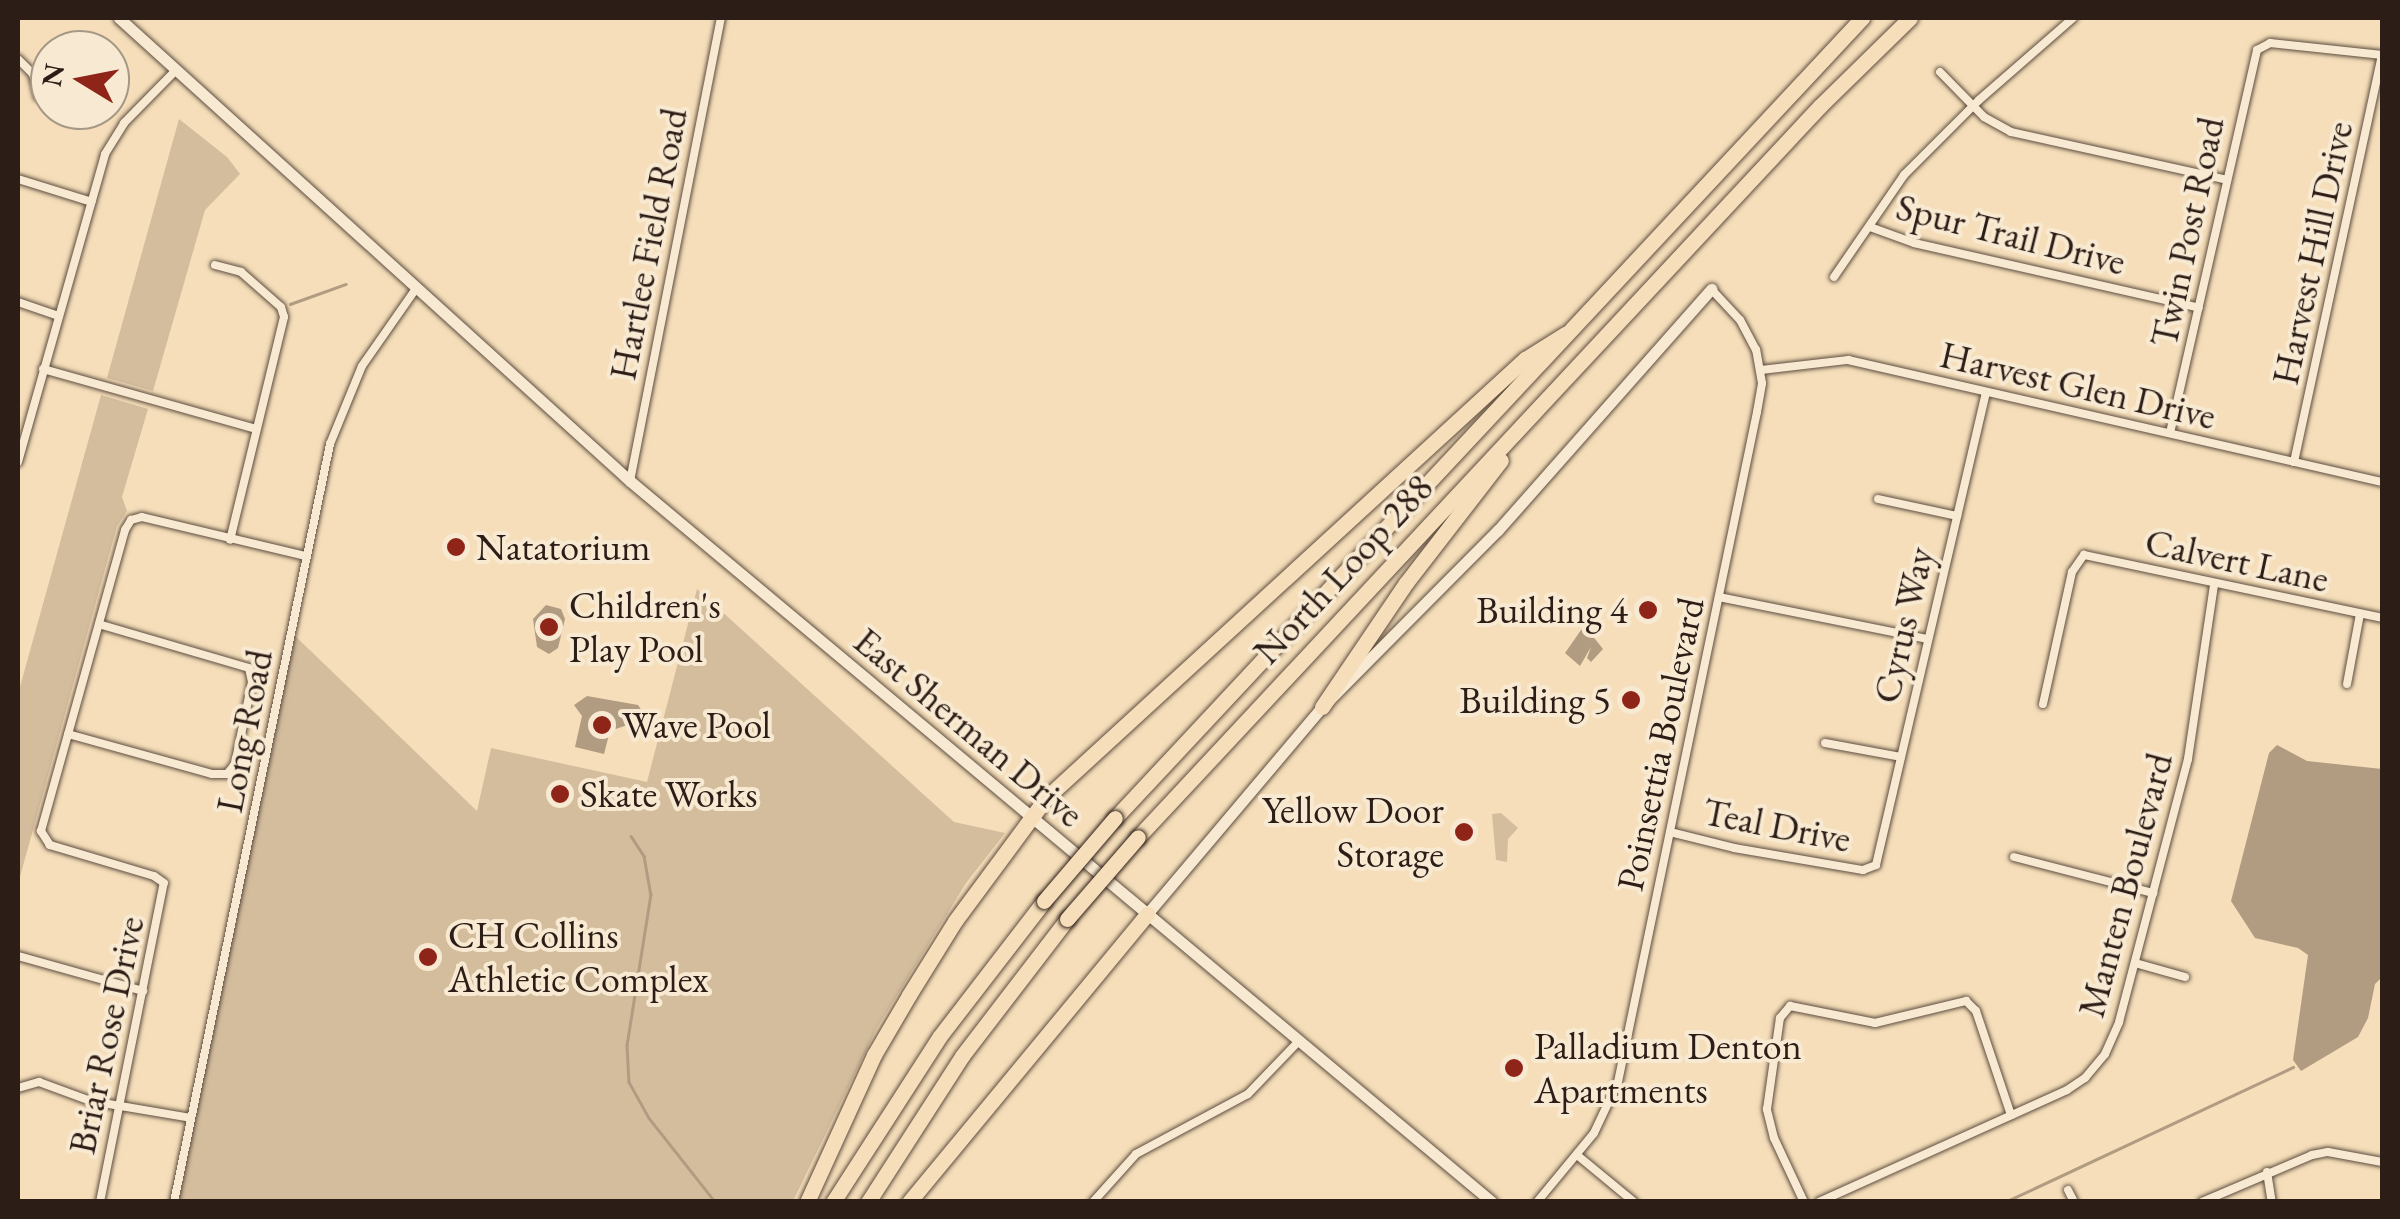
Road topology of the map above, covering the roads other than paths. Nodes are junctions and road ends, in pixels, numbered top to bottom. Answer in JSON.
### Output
{"nodes":[{"id":1,"x":119,"y":18,"type":"edge"},
{"id":2,"x":721,"y":18,"type":"edge"},
{"id":3,"x":1862,"y":18,"type":"edge"},
{"id":4,"x":1910,"y":18,"type":"edge"},
{"id":5,"x":2073,"y":18,"type":"edge"},
{"id":6,"x":2382,"y":55,"type":"edge"},
{"id":7,"x":176,"y":70,"type":"junction"},
{"id":8,"x":1940,"y":72,"type":"dead end"},
{"id":9,"x":1972,"y":106,"type":"junction"},
{"id":10,"x":18,"y":179,"type":"edge"},
{"id":11,"x":2227,"y":180,"type":"junction"},
{"id":12,"x":92,"y":202,"type":"junction"},
{"id":13,"x":1870,"y":227,"type":"junction"},
{"id":14,"x":215,"y":264,"type":"dead end"},
{"id":15,"x":1834,"y":276,"type":"dead end"},
{"id":16,"x":1711,"y":289,"type":"joint"},
{"id":17,"x":416,"y":290,"type":"junction"},
{"id":18,"x":18,"y":302,"type":"edge"},
{"id":19,"x":2198,"y":308,"type":"junction"},
{"id":20,"x":59,"y":316,"type":"junction"},
{"id":21,"x":1565,"y":334,"type":"junction"},
{"id":22,"x":43,"y":369,"type":"junction"},
{"id":23,"x":1760,"y":370,"type":"junction"},
{"id":24,"x":1564,"y":380,"type":"junction"},
{"id":25,"x":1986,"y":393,"type":"junction"},
{"id":26,"x":18,"y":421,"type":"edge"},
{"id":27,"x":28,"y":424,"type":"junction"},
{"id":28,"x":253,"y":428,"type":"junction"},
{"id":29,"x":2170,"y":433,"type":"junction"},
{"id":30,"x":18,"y":462,"type":"edge"},
{"id":31,"x":2294,"y":462,"type":"junction"},
{"id":32,"x":630,"y":481,"type":"junction"},
{"id":33,"x":2382,"y":482,"type":"edge"},
{"id":34,"x":1878,"y":500,"type":"dead end"},
{"id":35,"x":1957,"y":516,"type":"junction"},
{"id":36,"x":230,"y":540,"type":"junction"},
{"id":37,"x":306,"y":556,"type":"junction"},
{"id":38,"x":2214,"y":584,"type":"junction"},
{"id":39,"x":1719,"y":597,"type":"junction"},
{"id":40,"x":2360,"y":614,"type":"junction"},
{"id":41,"x":2382,"y":618,"type":"edge"},
{"id":42,"x":99,"y":624,"type":"junction"},
{"id":43,"x":1928,"y":638,"type":"junction"},
{"id":44,"x":2347,"y":684,"type":"dead end"},
{"id":45,"x":2044,"y":704,"type":"dead end"},
{"id":46,"x":1322,"y":707,"type":"junction"},
{"id":47,"x":68,"y":734,"type":"junction"},
{"id":48,"x":1826,"y":744,"type":"dead end"},
{"id":49,"x":1901,"y":757,"type":"junction"},
{"id":50,"x":1030,"y":818,"type":"junction"},
{"id":51,"x":1670,"y":832,"type":"junction"},
{"id":52,"x":2014,"y":856,"type":"dead end"},
{"id":53,"x":1874,"y":868,"type":"joint"},
{"id":54,"x":2153,"y":893,"type":"junction"},
{"id":55,"x":1147,"y":914,"type":"junction"},
{"id":56,"x":18,"y":956,"type":"edge"},
{"id":57,"x":2135,"y":963,"type":"junction"},
{"id":58,"x":2185,"y":976,"type":"dead end"},
{"id":59,"x":143,"y":991,"type":"junction"},
{"id":60,"x":1297,"y":1043,"type":"junction"},
{"id":61,"x":18,"y":1088,"type":"edge"},
{"id":62,"x":120,"y":1105,"type":"junction"},
{"id":63,"x":2011,"y":1115,"type":"junction"},
{"id":64,"x":191,"y":1118,"type":"junction"},
{"id":65,"x":1577,"y":1155,"type":"junction"},
{"id":66,"x":2382,"y":1162,"type":"edge"},
{"id":67,"x":2267,"y":1172,"type":"junction"},
{"id":68,"x":2068,"y":1190,"type":"dead end"},
{"id":69,"x":100,"y":1202,"type":"edge"},
{"id":70,"x":174,"y":1202,"type":"edge"},
{"id":71,"x":806,"y":1202,"type":"edge"},
{"id":72,"x":833,"y":1202,"type":"edge"},
{"id":73,"x":868,"y":1202,"type":"edge"},
{"id":74,"x":908,"y":1202,"type":"edge"},
{"id":75,"x":1093,"y":1202,"type":"edge"},
{"id":76,"x":1492,"y":1202,"type":"edge"},
{"id":77,"x":1538,"y":1202,"type":"edge"},
{"id":78,"x":1634,"y":1202,"type":"edge"},
{"id":79,"x":1804,"y":1202,"type":"edge"},
{"id":80,"x":1819,"y":1202,"type":"edge"},
{"id":81,"x":2074,"y":1202,"type":"edge"},
{"id":82,"x":2202,"y":1202,"type":"edge"},
{"id":83,"x":2272,"y":1202,"type":"edge"}],
"edges":[{"from":1,"to":7,"type":"main road","name":"East Sherman Drive"},
{"from":2,"to":32,"type":"street","name":"Hartlee Field Road"},
{"from":3,"to":21,"type":"highway","name":"North Loop 288"},
{"from":4,"to":24,"type":"highway","name":"North Loop 288"},
{"from":5,"to":9,"type":"street"},
{"from":6,"to":11,"type":"street","name":"Twin Post Road"},
{"from":6,"to":31,"type":"street","name":"Harvest Hill Drive"},
{"from":7,"to":12,"type":"street"},
{"from":7,"to":17,"type":"main road","name":"East Sherman Drive"},
{"from":8,"to":9,"type":"street"},
{"from":9,"to":11,"type":"street"},
{"from":9,"to":13,"type":"street"},
{"from":10,"to":12,"type":"street"},
{"from":11,"to":19,"type":"street","name":"Twin Post Road"},
{"from":12,"to":20,"type":"street"},
{"from":13,"to":15,"type":"street"},
{"from":13,"to":19,"type":"street","name":"Spur Trail Drive"},
{"from":14,"to":28,"type":"street"},
{"from":16,"to":23,"type":"street","name":"Poinsettia Boulevard"},
{"from":16,"to":46,"type":"main road","name":"North Loop 288"},
{"from":17,"to":32,"type":"main road","name":"East Sherman Drive"},
{"from":17,"to":37,"type":"street","name":"Long Road"},
{"from":18,"to":20,"type":"street"},
{"from":19,"to":29,"type":"street","name":"Twin Post Road"},
{"from":20,"to":22,"type":"street"},
{"from":21,"to":50,"type":"highway"},
{"from":21,"to":72,"type":"highway","name":"North Loop 288","bridge":true},
{"from":22,"to":27,"type":"street"},
{"from":22,"to":28,"type":"street"},
{"from":23,"to":25,"type":"street","name":"Harvest Glen Drive"},
{"from":23,"to":39,"type":"street","name":"Poinsettia Boulevard"},
{"from":24,"to":46,"type":"highway"},
{"from":24,"to":73,"type":"highway","name":"North Loop 288","bridge":true},
{"from":25,"to":29,"type":"street","name":"Harvest Glen Drive"},
{"from":25,"to":35,"type":"street","name":"Cyrus Way"},
{"from":26,"to":27,"type":"street"},
{"from":27,"to":30,"type":"street"},
{"from":28,"to":36,"type":"street"},
{"from":29,"to":31,"type":"street","name":"Harvest Glen Drive"},
{"from":31,"to":33,"type":"street","name":"Harvest Glen Drive"},
{"from":32,"to":50,"type":"main road","name":"East Sherman Drive"},
{"from":34,"to":35,"type":"street"},
{"from":35,"to":43,"type":"street","name":"Cyrus Way"},
{"from":36,"to":37,"type":"street"},
{"from":36,"to":42,"type":"street"},
{"from":37,"to":64,"type":"street","name":"Long Road"},
{"from":38,"to":40,"type":"street","name":"Calvert Lane"},
{"from":38,"to":45,"type":"street","name":"Calvert Lane"},
{"from":38,"to":54,"type":"street","name":"Manten Boulevard"},
{"from":39,"to":43,"type":"street"},
{"from":39,"to":51,"type":"street","name":"Poinsettia Boulevard"},
{"from":40,"to":41,"type":"street","name":"Calvert Lane"},
{"from":40,"to":44,"type":"street"},
{"from":42,"to":47,"type":"street"},
{"from":42,"to":47,"type":"street"},
{"from":43,"to":49,"type":"street","name":"Cyrus Way"},
{"from":46,"to":55,"type":"main road","name":"North Loop 288"},
{"from":47,"to":59,"type":"street","name":"Briar Rose Drive"},
{"from":48,"to":49,"type":"street"},
{"from":49,"to":53,"type":"street","name":"Cyrus Way"},
{"from":50,"to":55,"type":"main road","name":"East Sherman Drive"},
{"from":50,"to":71,"type":"highway"},
{"from":51,"to":53,"type":"street","name":"Teal Drive"},
{"from":51,"to":65,"type":"street","name":"Poinsettia Boulevard"},
{"from":52,"to":54,"type":"street"},
{"from":54,"to":57,"type":"street","name":"Manten Boulevard"},
{"from":55,"to":60,"type":"main road","name":"East Sherman Drive"},
{"from":55,"to":74,"type":"highway"},
{"from":56,"to":59,"type":"street"},
{"from":57,"to":58,"type":"street"},
{"from":57,"to":63,"type":"street","name":"Manten Boulevard"},
{"from":59,"to":62,"type":"street","name":"Briar Rose Drive"},
{"from":60,"to":75,"type":"street"},
{"from":60,"to":76,"type":"main road","name":"East Sherman Drive"},
{"from":61,"to":62,"type":"street"},
{"from":62,"to":64,"type":"street"},
{"from":62,"to":69,"type":"street","name":"Briar Rose Drive"},
{"from":63,"to":79,"type":"street"},
{"from":63,"to":80,"type":"street","name":"Manten Boulevard"},
{"from":64,"to":70,"type":"street","name":"Long Road"},
{"from":65,"to":77,"type":"street","name":"Poinsettia Boulevard"},
{"from":65,"to":78,"type":"street"},
{"from":66,"to":67,"type":"street"},
{"from":67,"to":82,"type":"street"},
{"from":67,"to":83,"type":"street"},
{"from":68,"to":81,"type":"street"}]}
